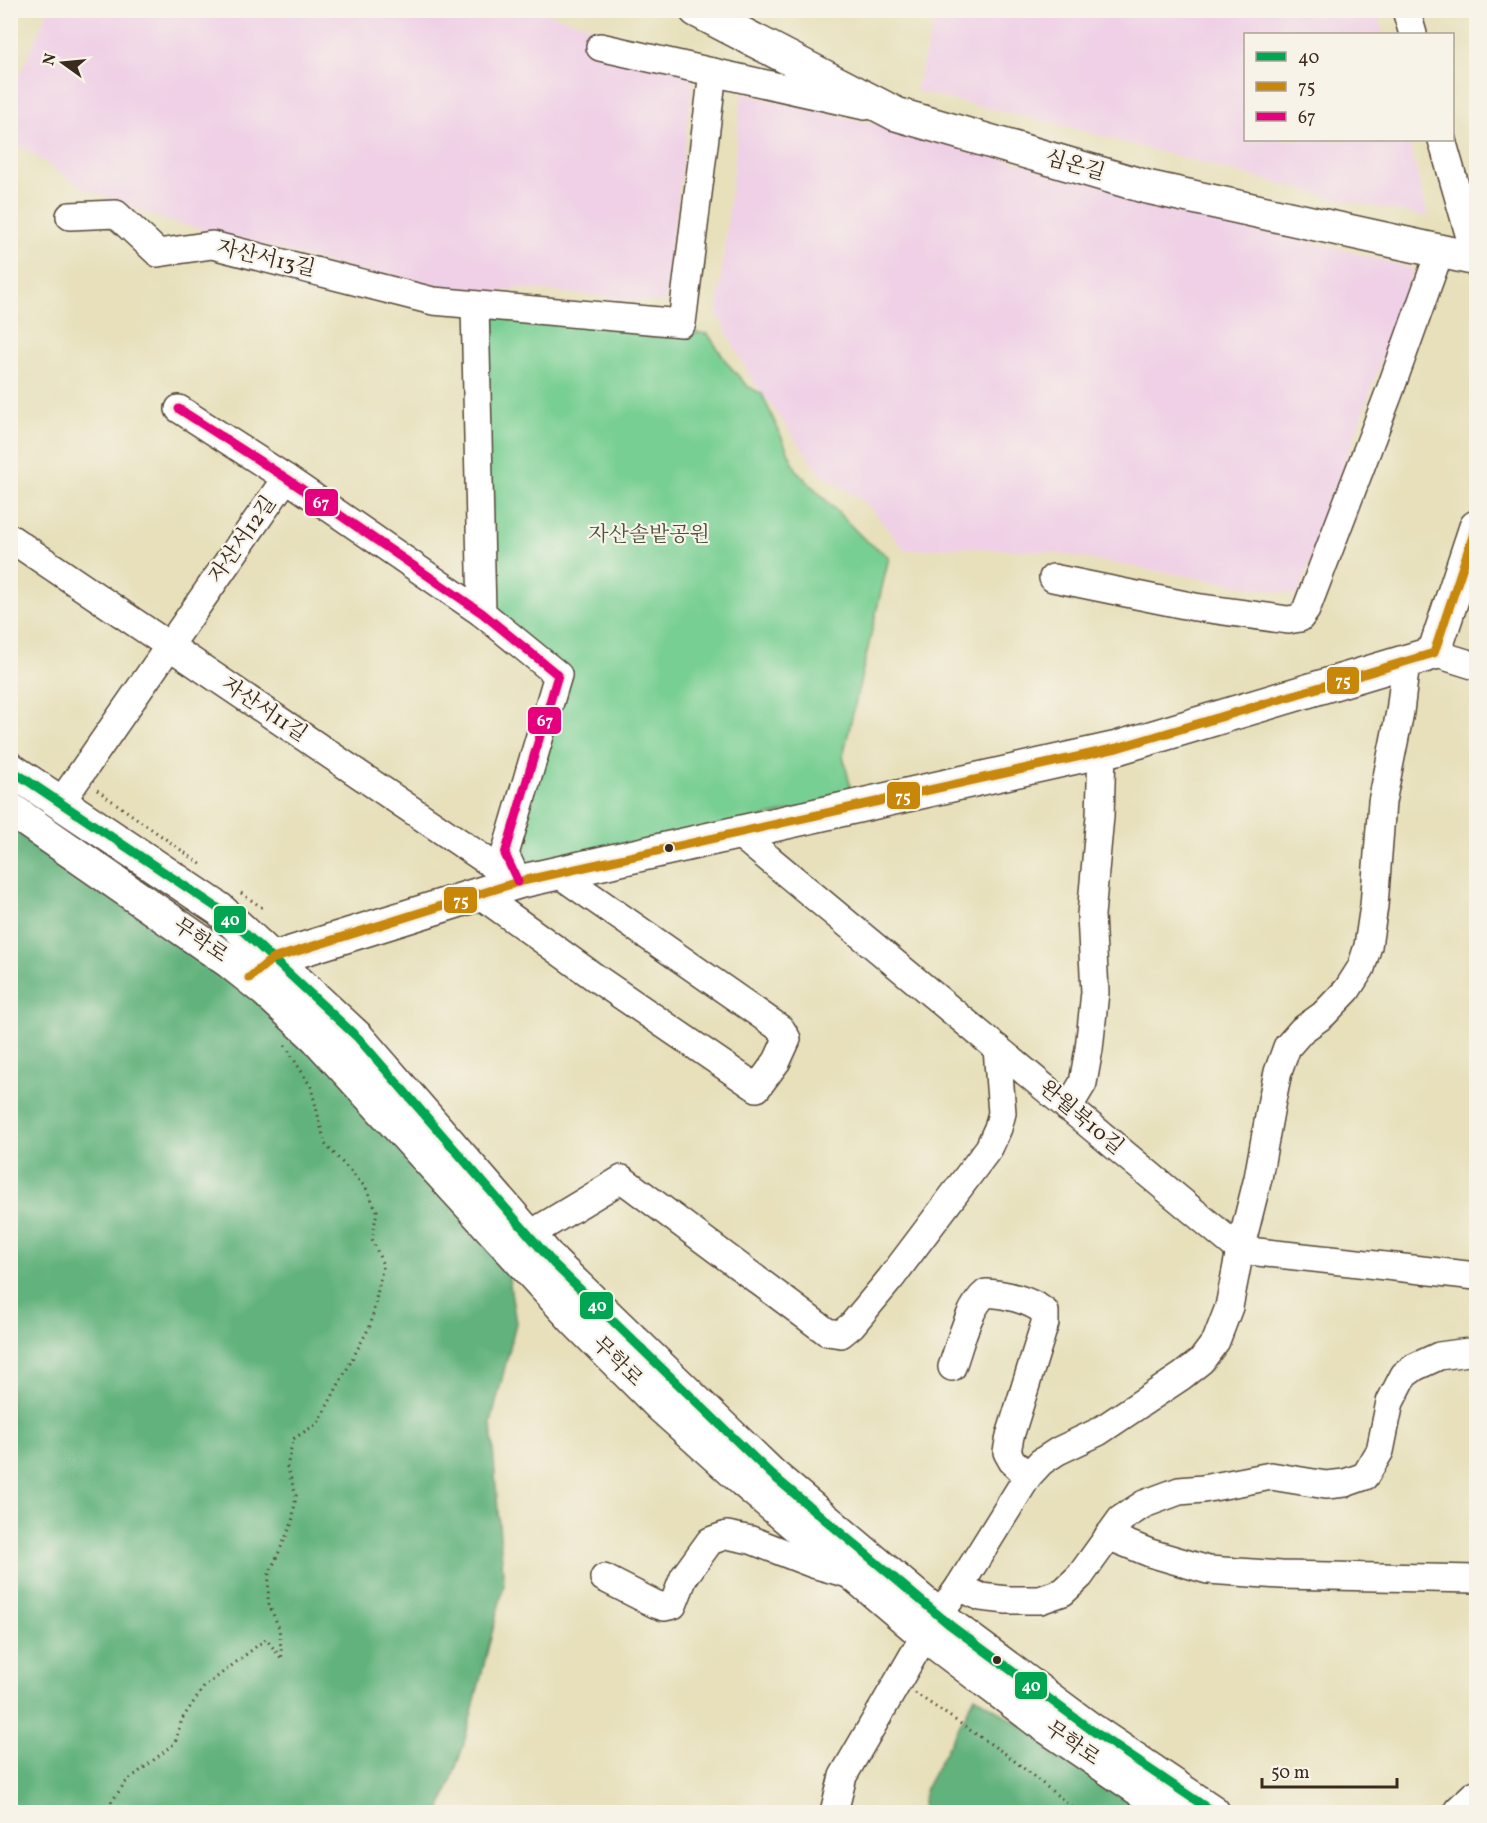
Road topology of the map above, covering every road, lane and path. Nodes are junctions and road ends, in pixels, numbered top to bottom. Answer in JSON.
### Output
{"nodes":[{"id":1,"x":696,"y":10,"type":"edge"},
{"id":2,"x":1406,"y":10,"type":"edge"},
{"id":3,"x":1413,"y":33,"type":"edge"},
{"id":4,"x":600,"y":47,"type":"dead end"},
{"id":5,"x":713,"y":72,"type":"junction"},
{"id":6,"x":890,"y":111,"type":"junction"},
{"id":7,"x":1442,"y":141,"type":"edge"},
{"id":8,"x":70,"y":216,"type":"dead end"},
{"id":9,"x":1440,"y":251,"type":"junction"},
{"id":10,"x":1476,"y":258,"type":"edge"},
{"id":11,"x":475,"y":305,"type":"junction"},
{"id":12,"x":179,"y":409,"type":"dead end"},
{"id":13,"x":286,"y":478,"type":"junction"},
{"id":14,"x":1476,"y":527,"type":"edge"},
{"id":15,"x":10,"y":538,"type":"edge"},
{"id":16,"x":1053,"y":578,"type":"dead end"},
{"id":17,"x":482,"y":613,"type":"junction"},
{"id":18,"x":170,"y":647,"type":"junction"},
{"id":19,"x":1420,"y":657,"type":"junction"},
{"id":20,"x":1476,"y":666,"type":"edge"},
{"id":21,"x":1102,"y":751,"type":"junction"},
{"id":22,"x":10,"y":769,"type":"edge"},
{"id":23,"x":70,"y":790,"type":"junction"},
{"id":24,"x":10,"y":809,"type":"edge"},
{"id":25,"x":738,"y":832,"type":"junction"},
{"id":26,"x":205,"y":867,"type":"dead end"},
{"id":27,"x":556,"y":872,"type":"junction"},
{"id":28,"x":518,"y":882,"type":"junction"},
{"id":29,"x":235,"y":888,"type":"dead end"},
{"id":30,"x":479,"y":894,"type":"junction"},
{"id":31,"x":264,"y":909,"type":"dead end"},
{"id":32,"x":260,"y":968,"type":"junction"},
{"id":33,"x":281,"y":1038,"type":"dead end"},
{"id":34,"x":997,"y":1048,"type":"junction"},
{"id":35,"x":1068,"y":1108,"type":"junction"},
{"id":36,"x":530,"y":1235,"type":"junction"},
{"id":37,"x":1240,"y":1250,"type":"junction"},
{"id":38,"x":1476,"y":1276,"type":"edge"},
{"id":39,"x":1476,"y":1352,"type":"edge"},
{"id":40,"x":952,"y":1367,"type":"dead end"},
{"id":41,"x":1028,"y":1476,"type":"junction"},
{"id":42,"x":1108,"y":1536,"type":"junction"},
{"id":43,"x":856,"y":1576,"type":"junction"},
{"id":44,"x":604,"y":1578,"type":"dead end"},
{"id":45,"x":1476,"y":1579,"type":"edge"},
{"id":46,"x":959,"y":1587,"type":"junction"},
{"id":47,"x":932,"y":1625,"type":"junction"},
{"id":48,"x":898,"y":1682,"type":"junction"},
{"id":49,"x":1476,"y":1797,"type":"edge"},
{"id":50,"x":104,"y":1812,"type":"edge"},
{"id":51,"x":834,"y":1812,"type":"edge"},
{"id":52,"x":1078,"y":1812,"type":"edge"},
{"id":53,"x":1174,"y":1812,"type":"edge"},
{"id":54,"x":1213,"y":1812,"type":"edge"},
{"id":55,"x":1460,"y":1812,"type":"edge"}],
"edges":[{"from":1,"to":6,"type":"main road","name":"심온길"},
{"from":2,"to":3,"type":"street"},
{"from":4,"to":5,"type":"street"},
{"from":5,"to":6,"type":"street"},
{"from":5,"to":11,"type":"street","name":"자산서13길"},
{"from":6,"to":9,"type":"main road","name":"심온길"},
{"from":7,"to":10,"type":"street"},
{"from":8,"to":11,"type":"street","name":"자산서13길"},
{"from":9,"to":10,"type":"main road","name":"심온길"},
{"from":9,"to":16,"type":"street"},
{"from":11,"to":17,"type":"street"},
{"from":12,"to":13,"type":"street","name":"자산서12길"},
{"from":13,"to":17,"type":"street"},
{"from":13,"to":18,"type":"street","name":"자산서12길"},
{"from":14,"to":19,"type":"main road"},
{"from":15,"to":18,"type":"street","name":"자산서11길"},
{"from":17,"to":28,"type":"street"},
{"from":18,"to":23,"type":"street","name":"자산서12길"},
{"from":18,"to":28,"type":"street","name":"자산서11길"},
{"from":19,"to":20,"type":"street"},
{"from":19,"to":21,"type":"main road"},
{"from":19,"to":37,"type":"street"},
{"from":21,"to":25,"type":"main road"},
{"from":21,"to":35,"type":"street"},
{"from":22,"to":23,"type":"main road","name":"무학로"},
{"from":23,"to":26,"type":"path"},
{"from":23,"to":32,"type":"main road","name":"무학로"},
{"from":24,"to":32,"type":"main road","name":"무학로"},
{"from":25,"to":27,"type":"main road"},
{"from":25,"to":34,"type":"street","name":"완월북10길"},
{"from":27,"to":28,"type":"main road"},
{"from":27,"to":30,"type":"street"},
{"from":28,"to":30,"type":"main road"},
{"from":29,"to":31,"type":"path"},
{"from":30,"to":32,"type":"main road"},
{"from":32,"to":36,"type":"main road","name":"무학로"},
{"from":32,"to":43,"type":"main road","name":"무학로"},
{"from":33,"to":50,"type":"path"},
{"from":34,"to":35,"type":"street","name":"완월북10길"},
{"from":34,"to":36,"type":"street"},
{"from":35,"to":37,"type":"street","name":"완월북10길"},
{"from":36,"to":47,"type":"main road","name":"무학로"},
{"from":37,"to":38,"type":"street"},
{"from":37,"to":41,"type":"street"},
{"from":39,"to":42,"type":"street"},
{"from":40,"to":41,"type":"street"},
{"from":41,"to":46,"type":"street"},
{"from":42,"to":45,"type":"street"},
{"from":42,"to":46,"type":"street"},
{"from":43,"to":44,"type":"street"},
{"from":43,"to":47,"type":"main road","name":"무학로"},
{"from":46,"to":47,"type":"street"},
{"from":47,"to":48,"type":"street"},
{"from":47,"to":53,"type":"main road","name":"무학로"},
{"from":47,"to":54,"type":"main road","name":"무학로"},
{"from":48,"to":51,"type":"street"},
{"from":48,"to":52,"type":"path"},
{"from":49,"to":55,"type":"main road"}]}
